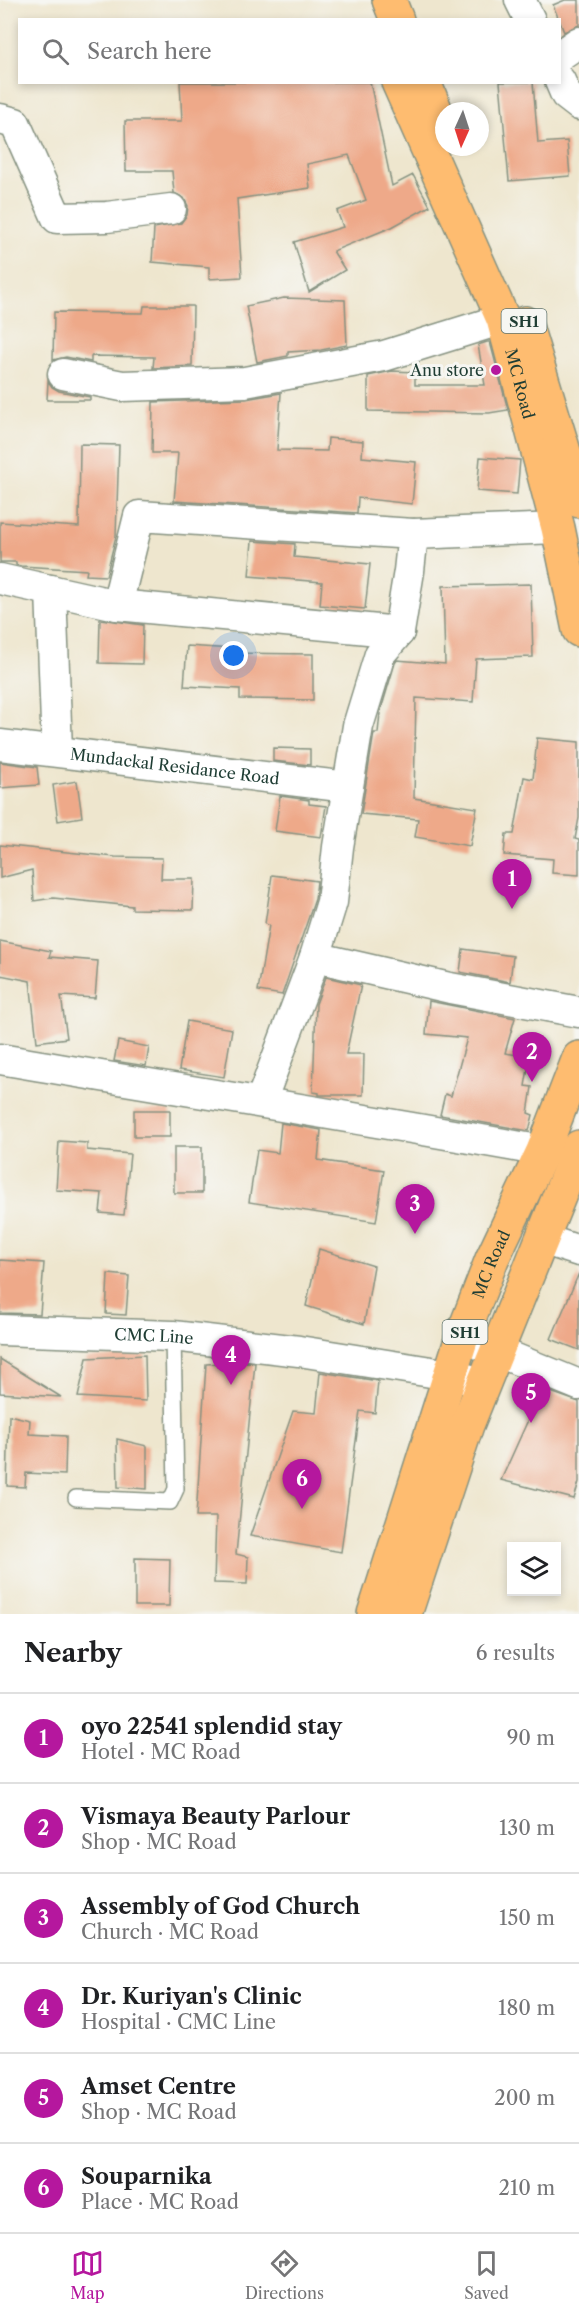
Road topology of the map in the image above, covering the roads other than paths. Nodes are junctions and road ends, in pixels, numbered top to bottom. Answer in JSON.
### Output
{"nodes":[{"id":1,"x":364,"y":0,"type":"edge"},
{"id":2,"x":389,"y":0,"type":"edge"},
{"id":3,"x":520,"y":0,"type":"edge"},
{"id":4,"x":371,"y":18,"type":"edge"},
{"id":5,"x":396,"y":18,"type":"edge"},
{"id":6,"x":529,"y":18,"type":"edge"},
{"id":7,"x":579,"y":42,"type":"edge"},
{"id":8,"x":561,"y":54,"type":"edge"},
{"id":9,"x":561,"y":83,"type":"edge"},
{"id":10,"x":399,"y":84,"type":"edge"},
{"id":11,"x":424,"y":84,"type":"edge"},
{"id":12,"x":579,"y":105,"type":"edge"},
{"id":13,"x":435,"y":110,"type":"edge"},
{"id":14,"x":0,"y":119,"type":"edge"},
{"id":15,"x":455,"y":156,"type":"edge"},
{"id":16,"x":171,"y":209,"type":"dead end"},
{"id":17,"x":503,"y":319,"type":"junction"},
{"id":18,"x":63,"y":374,"type":"dead end"},
{"id":19,"x":579,"y":501,"type":"edge"},
{"id":20,"x":558,"y":528,"type":"junction"},
{"id":21,"x":413,"y":534,"type":"junction"},
{"id":22,"x":0,"y":579,"type":"edge"},
{"id":23,"x":51,"y":590,"type":"junction"},
{"id":24,"x":117,"y":605,"type":"junction"},
{"id":25,"x":579,"y":630,"type":"edge"},
{"id":26,"x":399,"y":633,"type":"junction"},
{"id":27,"x":0,"y":746,"type":"edge"},
{"id":28,"x":57,"y":751,"type":"junction"},
{"id":29,"x":348,"y":787,"type":"junction"},
{"id":30,"x":315,"y":957,"type":"junction"},
{"id":31,"x":579,"y":1012,"type":"edge"},
{"id":32,"x":579,"y":1058,"type":"edge"},
{"id":33,"x":0,"y":1059,"type":"edge"},
{"id":34,"x":261,"y":1101,"type":"junction"},
{"id":35,"x":579,"y":1147,"type":"edge"},
{"id":36,"x":543,"y":1151,"type":"junction"},
{"id":37,"x":542,"y":1239,"type":"junction"},
{"id":38,"x":579,"y":1251,"type":"edge"},
{"id":39,"x":0,"y":1330,"type":"edge"},
{"id":40,"x":173,"y":1336,"type":"junction"},
{"id":41,"x":462,"y":1337,"type":"junction"},
{"id":42,"x":498,"y":1350,"type":"junction"},
{"id":43,"x":450,"y":1375,"type":"junction"},
{"id":44,"x":485,"y":1383,"type":"junction"},
{"id":45,"x":579,"y":1385,"type":"edge"},
{"id":46,"x":76,"y":1498,"type":"dead end"},
{"id":47,"x":374,"y":1614,"type":"edge"},
{"id":48,"x":405,"y":1614,"type":"edge"}],
"edges":[{"from":1,"to":4,"type":"main road"},
{"from":2,"to":5,"type":"main road"},
{"from":3,"to":6,"type":"street"},
{"from":7,"to":8,"type":"street"},
{"from":9,"to":12,"type":"street"},
{"from":10,"to":17,"type":"main road","name":"MC Road","number":"SH1"},
{"from":11,"to":13,"type":"main road"},
{"from":14,"to":16,"type":"street"},
{"from":15,"to":19,"type":"main road","name":"MC Road","number":"SH1"},
{"from":17,"to":18,"type":"street"},
{"from":17,"to":20,"type":"main road","name":"MC Road","number":"SH1"},
{"from":20,"to":21,"type":"street"},
{"from":20,"to":25,"type":"main road","name":"MC Road","number":"SH1"},
{"from":21,"to":24,"type":"street"},
{"from":21,"to":26,"type":"street"},
{"from":22,"to":23,"type":"street"},
{"from":23,"to":24,"type":"street"},
{"from":23,"to":28,"type":"street"},
{"from":24,"to":26,"type":"street"},
{"from":26,"to":29,"type":"street"},
{"from":27,"to":28,"type":"street","name":"Mundackal Residance Road"},
{"from":28,"to":29,"type":"street","name":"Mundackal Residance Road"},
{"from":29,"to":30,"type":"street"},
{"from":30,"to":31,"type":"street"},
{"from":30,"to":34,"type":"street"},
{"from":32,"to":36,"type":"main road","name":"MC Road","number":"SH1"},
{"from":33,"to":34,"type":"street"},
{"from":34,"to":36,"type":"street"},
{"from":35,"to":37,"type":"main road","number":"SH1"},
{"from":36,"to":41,"type":"main road","name":"MC Road","number":"SH1"},
{"from":37,"to":38,"type":"street"},
{"from":37,"to":42,"type":"main road","number":"SH1"},
{"from":39,"to":40,"type":"street","name":"CMC Line"},
{"from":40,"to":43,"type":"street","name":"CMC Line"},
{"from":40,"to":46,"type":"lane"},
{"from":41,"to":42,"type":"street"},
{"from":41,"to":43,"type":"main road","name":"MC Road","number":"SH1"},
{"from":42,"to":44,"type":"main road","number":"SH1"},
{"from":42,"to":45,"type":"street"},
{"from":43,"to":44,"type":"street","name":"CMC Line"},
{"from":43,"to":47,"type":"main road","name":"MC Road","number":"SH1"},
{"from":44,"to":48,"type":"main road","number":"SH1"}]}
